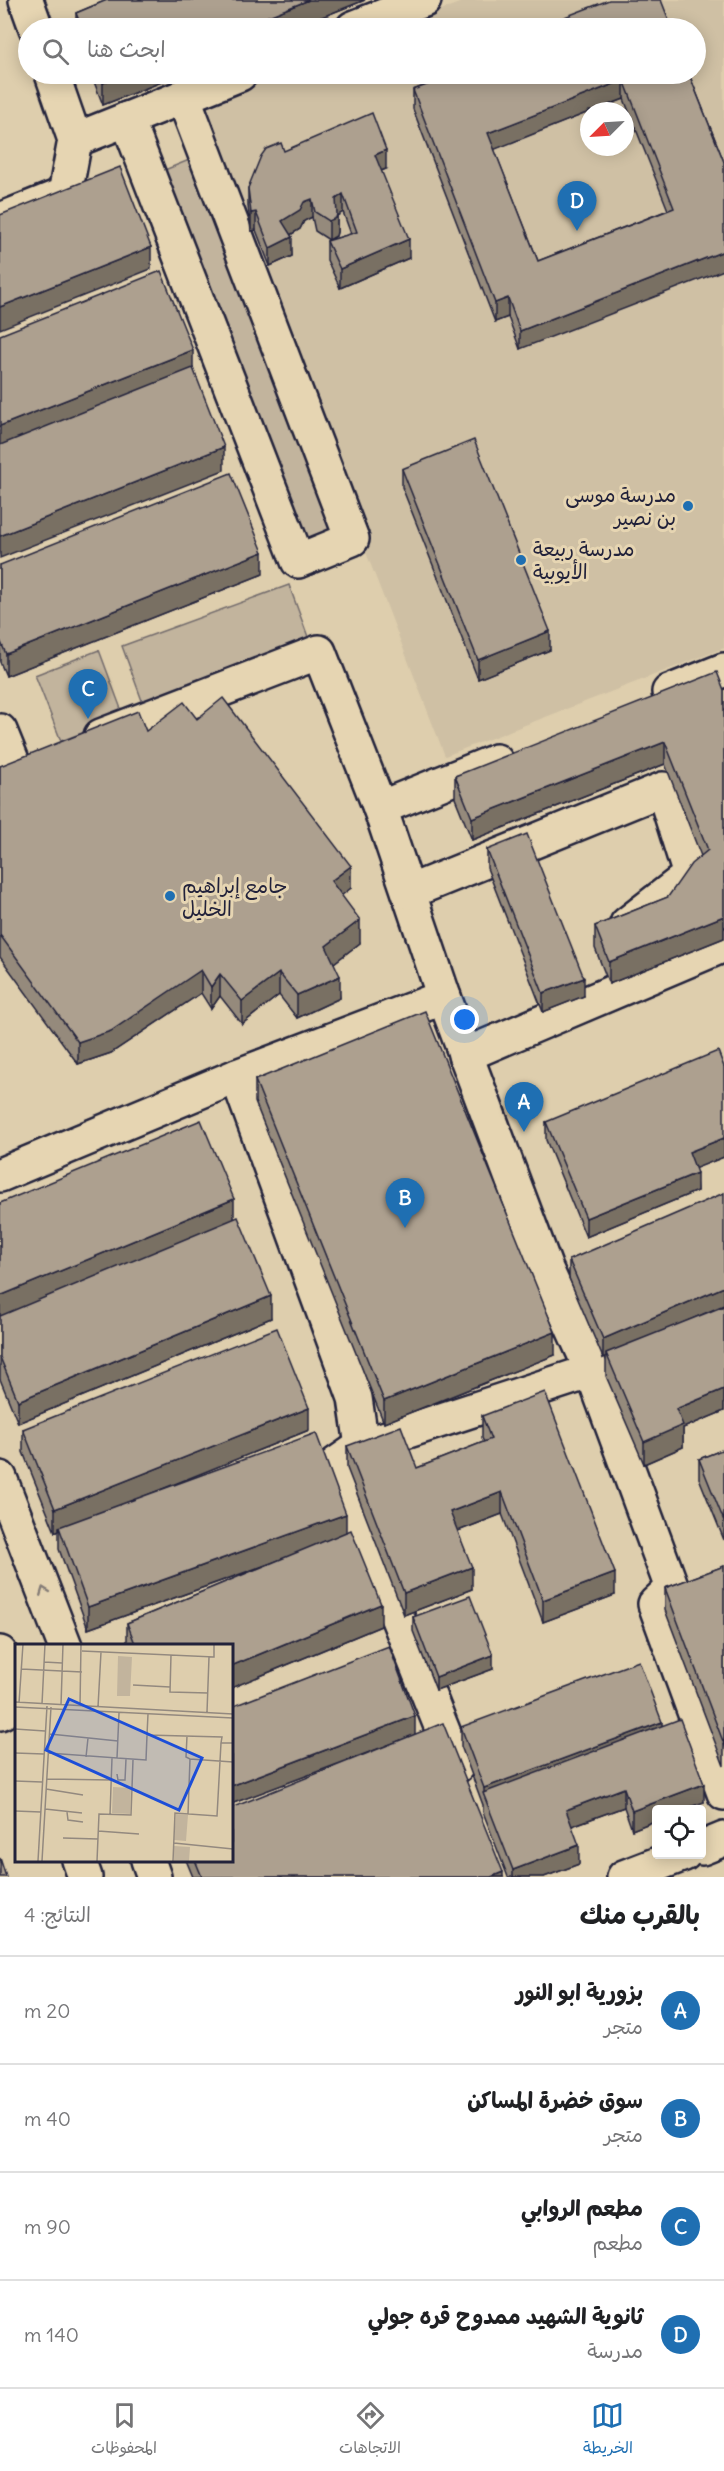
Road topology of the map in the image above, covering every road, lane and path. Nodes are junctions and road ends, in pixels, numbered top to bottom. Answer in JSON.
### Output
{"nodes":[{"id":1,"x":26,"y":0,"type":"edge"},
{"id":2,"x":424,"y":0,"type":"edge"},
{"id":3,"x":32,"y":18,"type":"edge"},
{"id":4,"x":378,"y":18,"type":"edge"},
{"id":5,"x":55,"y":84,"type":"edge"},
{"id":6,"x":214,"y":84,"type":"edge"},
{"id":7,"x":183,"y":96,"type":"junction"},
{"id":8,"x":127,"y":119,"type":"junction"},
{"id":9,"x":75,"y":140,"type":"junction"},
{"id":10,"x":0,"y":220,"type":"edge"},
{"id":11,"x":724,"y":670,"type":"edge"},
{"id":12,"x":646,"y":701,"type":"edge"},
{"id":13,"x":0,"y":731,"type":"edge"},
{"id":14,"x":524,"y":750,"type":"edge"},
{"id":15,"x":8,"y":771,"type":"edge"},
{"id":16,"x":380,"y":808,"type":"junction"},
{"id":17,"x":408,"y":892,"type":"junction"},
{"id":18,"x":627,"y":924,"type":"edge"},
{"id":19,"x":724,"y":946,"type":"edge"},
{"id":20,"x":444,"y":997,"type":"junction"},
{"id":21,"x":465,"y":1055,"type":"junction"},
{"id":22,"x":237,"y":1076,"type":"junction"},
{"id":23,"x":0,"y":1175,"type":"edge"},
{"id":24,"x":592,"y":1371,"type":"junction"},
{"id":25,"x":362,"y":1446,"type":"junction"},
{"id":26,"x":0,"y":1478,"type":"edge"},
{"id":27,"x":64,"y":1644,"type":"edge"},
{"id":28,"x":0,"y":1653,"type":"edge"},
{"id":29,"x":15,"y":1692,"type":"edge"},
{"id":30,"x":15,"y":1706,"type":"edge"},
{"id":31,"x":0,"y":1713,"type":"edge"},
{"id":32,"x":467,"y":1789,"type":"edge"},
{"id":33,"x":724,"y":1793,"type":"edge"},
{"id":34,"x":724,"y":1839,"type":"edge"},
{"id":35,"x":706,"y":1846,"type":"edge"},
{"id":36,"x":671,"y":1859,"type":"edge"},
{"id":37,"x":80,"y":1862,"type":"edge"},
{"id":38,"x":149,"y":1862,"type":"edge"},
{"id":39,"x":85,"y":1877,"type":"edge"},
{"id":40,"x":154,"y":1877,"type":"edge"},
{"id":41,"x":624,"y":1877,"type":"edge"}],
"edges":[{"from":1,"to":3,"type":"street"},
{"from":2,"to":4,"type":"street"},
{"from":5,"to":9,"type":"street"},
{"from":6,"to":7,"type":"street"},
{"from":7,"to":8,"type":"street"},
{"from":7,"to":8,"type":"street"},
{"from":8,"to":9,"type":"street"},
{"from":9,"to":10,"type":"street"},
{"from":11,"to":12,"type":"street"},
{"from":13,"to":15,"type":"street"},
{"from":14,"to":16,"type":"street"},
{"from":15,"to":16,"type":"street"},
{"from":16,"to":17,"type":"street"},
{"from":17,"to":18,"type":"street"},
{"from":17,"to":20,"type":"street"},
{"from":19,"to":21,"type":"street"},
{"from":20,"to":21,"type":"street"},
{"from":20,"to":22,"type":"street"},
{"from":21,"to":24,"type":"street"},
{"from":22,"to":23,"type":"street"},
{"from":22,"to":25,"type":"street"},
{"from":24,"to":25,"type":"street"},
{"from":24,"to":33,"type":"street"},
{"from":25,"to":32,"type":"street"},
{"from":27,"to":26,"type":"street","one_way":true},
{"from":28,"to":29,"type":"street"},
{"from":30,"to":31,"type":"street"},
{"from":34,"to":35,"type":"street"},
{"from":36,"to":41,"type":"street"},
{"from":37,"to":39,"type":"street"},
{"from":38,"to":40,"type":"street"}]}
